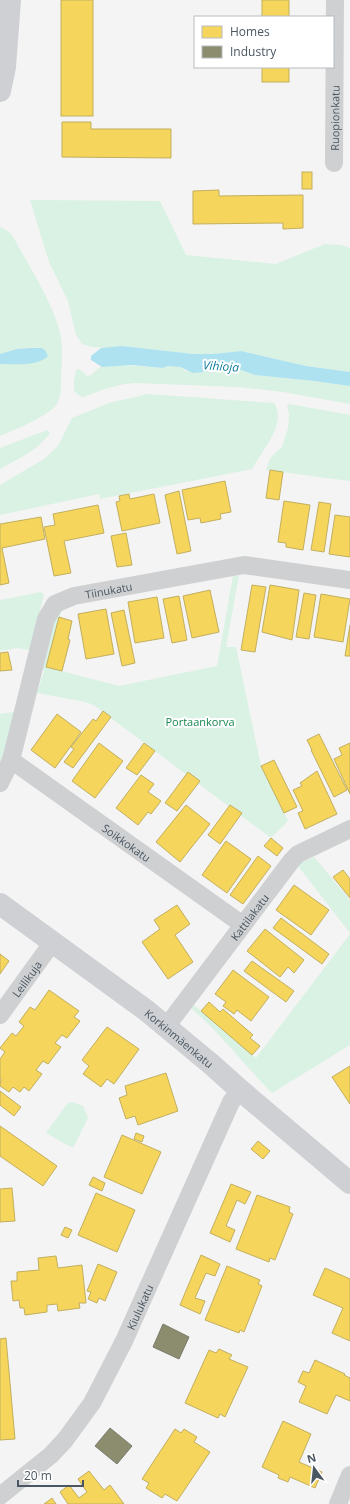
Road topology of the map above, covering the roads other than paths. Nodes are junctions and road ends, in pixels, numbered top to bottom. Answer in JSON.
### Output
{"nodes":[{"id":1,"x":10,"y":0,"type":"edge"},
{"id":2,"x":335,"y":0,"type":"edge"},
{"id":3,"x":0,"y":91,"type":"edge"},
{"id":4,"x":334,"y":163,"type":"dead end"},
{"id":5,"x":350,"y":580,"type":"edge"},
{"id":6,"x":11,"y":760,"type":"junction"},
{"id":7,"x":0,"y":782,"type":"edge"},
{"id":8,"x":350,"y":829,"type":"edge"},
{"id":9,"x":0,"y":904,"type":"edge"},
{"id":10,"x":243,"y":926,"type":"junction"},
{"id":11,"x":52,"y":943,"type":"junction"},
{"id":12,"x":0,"y":1015,"type":"edge"},
{"id":13,"x":166,"y":1027,"type":"junction"},
{"id":14,"x":240,"y":1090,"type":"junction"},
{"id":15,"x":350,"y":1183,"type":"edge"},
{"id":16,"x":350,"y":1475,"type":"edge"},
{"id":17,"x":0,"y":1496,"type":"edge"},
{"id":18,"x":338,"y":1504,"type":"edge"}],
"edges":[{"from":1,"to":3,"type":"street"},
{"from":2,"to":4,"type":"street","name":"Ruopionkatu"},
{"from":5,"to":6,"type":"street","name":"Tiinukatu"},
{"from":6,"to":7,"type":"street","name":"Tiinukatu"},
{"from":6,"to":10,"type":"street","name":"Soikkokatu"},
{"from":8,"to":10,"type":"street","name":"Kattilakatu"},
{"from":9,"to":11,"type":"street","name":"Korkinmäenkatu"},
{"from":10,"to":13,"type":"street","name":"Kattilakatu"},
{"from":11,"to":12,"type":"street","name":"Leilikuja"},
{"from":11,"to":13,"type":"street","name":"Korkinmäenkatu"},
{"from":13,"to":14,"type":"street","name":"Korkinmäenkatu"},
{"from":14,"to":15,"type":"street","name":"Korkinmäenkatu"},
{"from":14,"to":17,"type":"street","name":"Kiulukatu"},
{"from":16,"to":18,"type":"street"}]}
